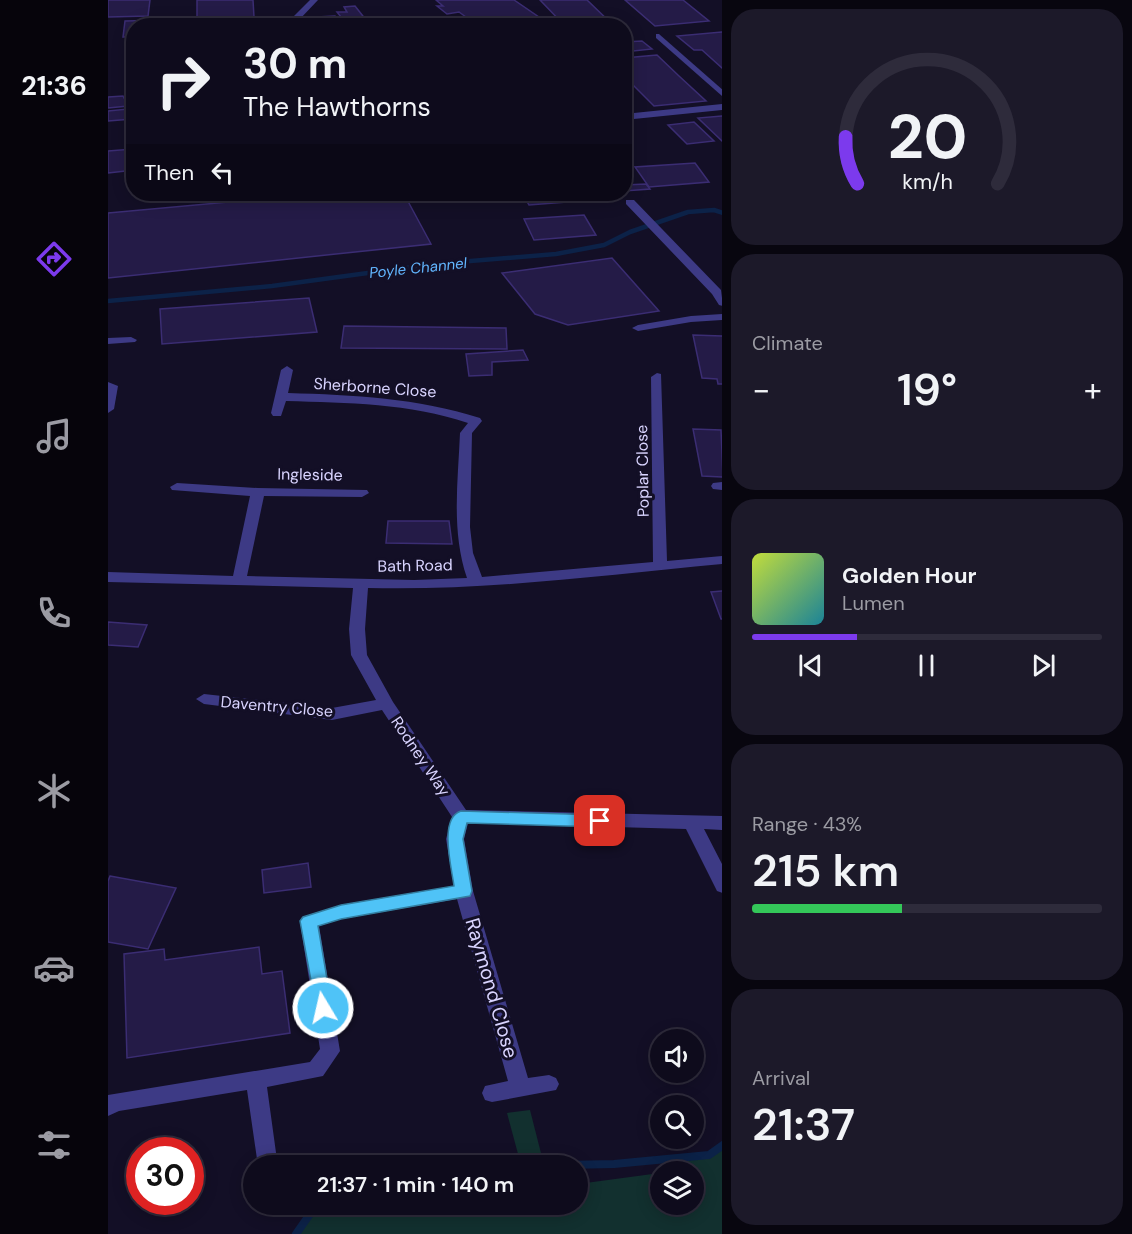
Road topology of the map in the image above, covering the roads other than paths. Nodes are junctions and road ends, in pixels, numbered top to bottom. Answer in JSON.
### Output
{"nodes":[{"id":1,"x":315,"y":0,"type":"edge"},
{"id":2,"x":296,"y":18,"type":"edge"},
{"id":3,"x":659,"y":36,"type":"dead end"},
{"id":4,"x":722,"y":94,"type":"edge"},
{"id":5,"x":722,"y":107,"type":"edge"},
{"id":6,"x":632,"y":116,"type":"edge"},
{"id":7,"x":630,"y":202,"type":"dead end"},
{"id":8,"x":722,"y":301,"type":"edge"},
{"id":9,"x":722,"y":317,"type":"edge"},
{"id":10,"x":638,"y":328,"type":"dead end"},
{"id":11,"x":132,"y":340,"type":"dead end"},
{"id":12,"x":108,"y":341,"type":"edge"},
{"id":13,"x":287,"y":370,"type":"dead end"},
{"id":14,"x":657,"y":377,"type":"dead end"},
{"id":15,"x":110,"y":388,"type":"edge"},
{"id":16,"x":126,"y":390,"type":"dead end"},
{"id":17,"x":281,"y":397,"type":"junction"},
{"id":18,"x":108,"y":409,"type":"edge"},
{"id":19,"x":277,"y":414,"type":"dead end"},
{"id":20,"x":177,"y":488,"type":"dead end"},
{"id":21,"x":258,"y":492,"type":"junction"},
{"id":22,"x":362,"y":493,"type":"dead end"},
{"id":23,"x":722,"y":560,"type":"edge"},
{"id":24,"x":660,"y":564,"type":"junction"},
{"id":25,"x":108,"y":577,"type":"edge"},
{"id":26,"x":239,"y":581,"type":"junction"},
{"id":27,"x":476,"y":582,"type":"junction"},
{"id":28,"x":361,"y":584,"type":"junction"},
{"id":29,"x":204,"y":699,"type":"dead end"},
{"id":30,"x":386,"y":705,"type":"junction"},
{"id":31,"x":461,"y":816,"type":"junction"},
{"id":32,"x":693,"y":824,"type":"junction"},
{"id":33,"x":722,"y":824,"type":"edge"},
{"id":34,"x":722,"y":884,"type":"edge"},
{"id":35,"x":464,"y":891,"type":"junction"},
{"id":36,"x":256,"y":1078,"type":"junction"},
{"id":37,"x":549,"y":1084,"type":"dead end"},
{"id":38,"x":521,"y":1089,"type":"junction"},
{"id":39,"x":492,"y":1093,"type":"dead end"},
{"id":40,"x":108,"y":1107,"type":"edge"},
{"id":41,"x":265,"y":1155,"type":"edge"}],
"edges":[{"from":1,"to":2,"type":"street"},
{"from":3,"to":4,"type":"street"},
{"from":5,"to":6,"type":"street"},
{"from":7,"to":8,"type":"street"},
{"from":9,"to":10,"type":"street"},
{"from":11,"to":12,"type":"street"},
{"from":13,"to":17,"type":"street"},
{"from":14,"to":24,"type":"street","name":"Poplar Close"},
{"from":15,"to":16,"type":"street"},
{"from":15,"to":18,"type":"street"},
{"from":17,"to":19,"type":"street"},
{"from":17,"to":27,"type":"street","name":"Sherborne Close"},
{"from":20,"to":21,"type":"street","name":"Ingleside"},
{"from":21,"to":22,"type":"street","name":"Ingleside"},
{"from":21,"to":26,"type":"street","name":"Ingleside"},
{"from":23,"to":24,"type":"street","name":"Bath Road"},
{"from":24,"to":27,"type":"street","name":"Bath Road"},
{"from":25,"to":26,"type":"street","name":"Bath Road"},
{"from":26,"to":28,"type":"street","name":"Bath Road"},
{"from":27,"to":28,"type":"street","name":"Bath Road"},
{"from":28,"to":30,"type":"street","name":"Rodney Way"},
{"from":29,"to":30,"type":"street","name":"Daventry Close"},
{"from":30,"to":31,"type":"street","name":"Rodney Way"},
{"from":31,"to":32,"type":"street"},
{"from":31,"to":35,"type":"street","name":"Raymond Close"},
{"from":32,"to":33,"type":"street"},
{"from":32,"to":34,"type":"street"},
{"from":35,"to":36,"type":"street"},
{"from":35,"to":38,"type":"street","name":"Raymond Close"},
{"from":36,"to":40,"type":"street"},
{"from":36,"to":41,"type":"street"},
{"from":37,"to":38,"type":"street"},
{"from":38,"to":39,"type":"street"}]}
